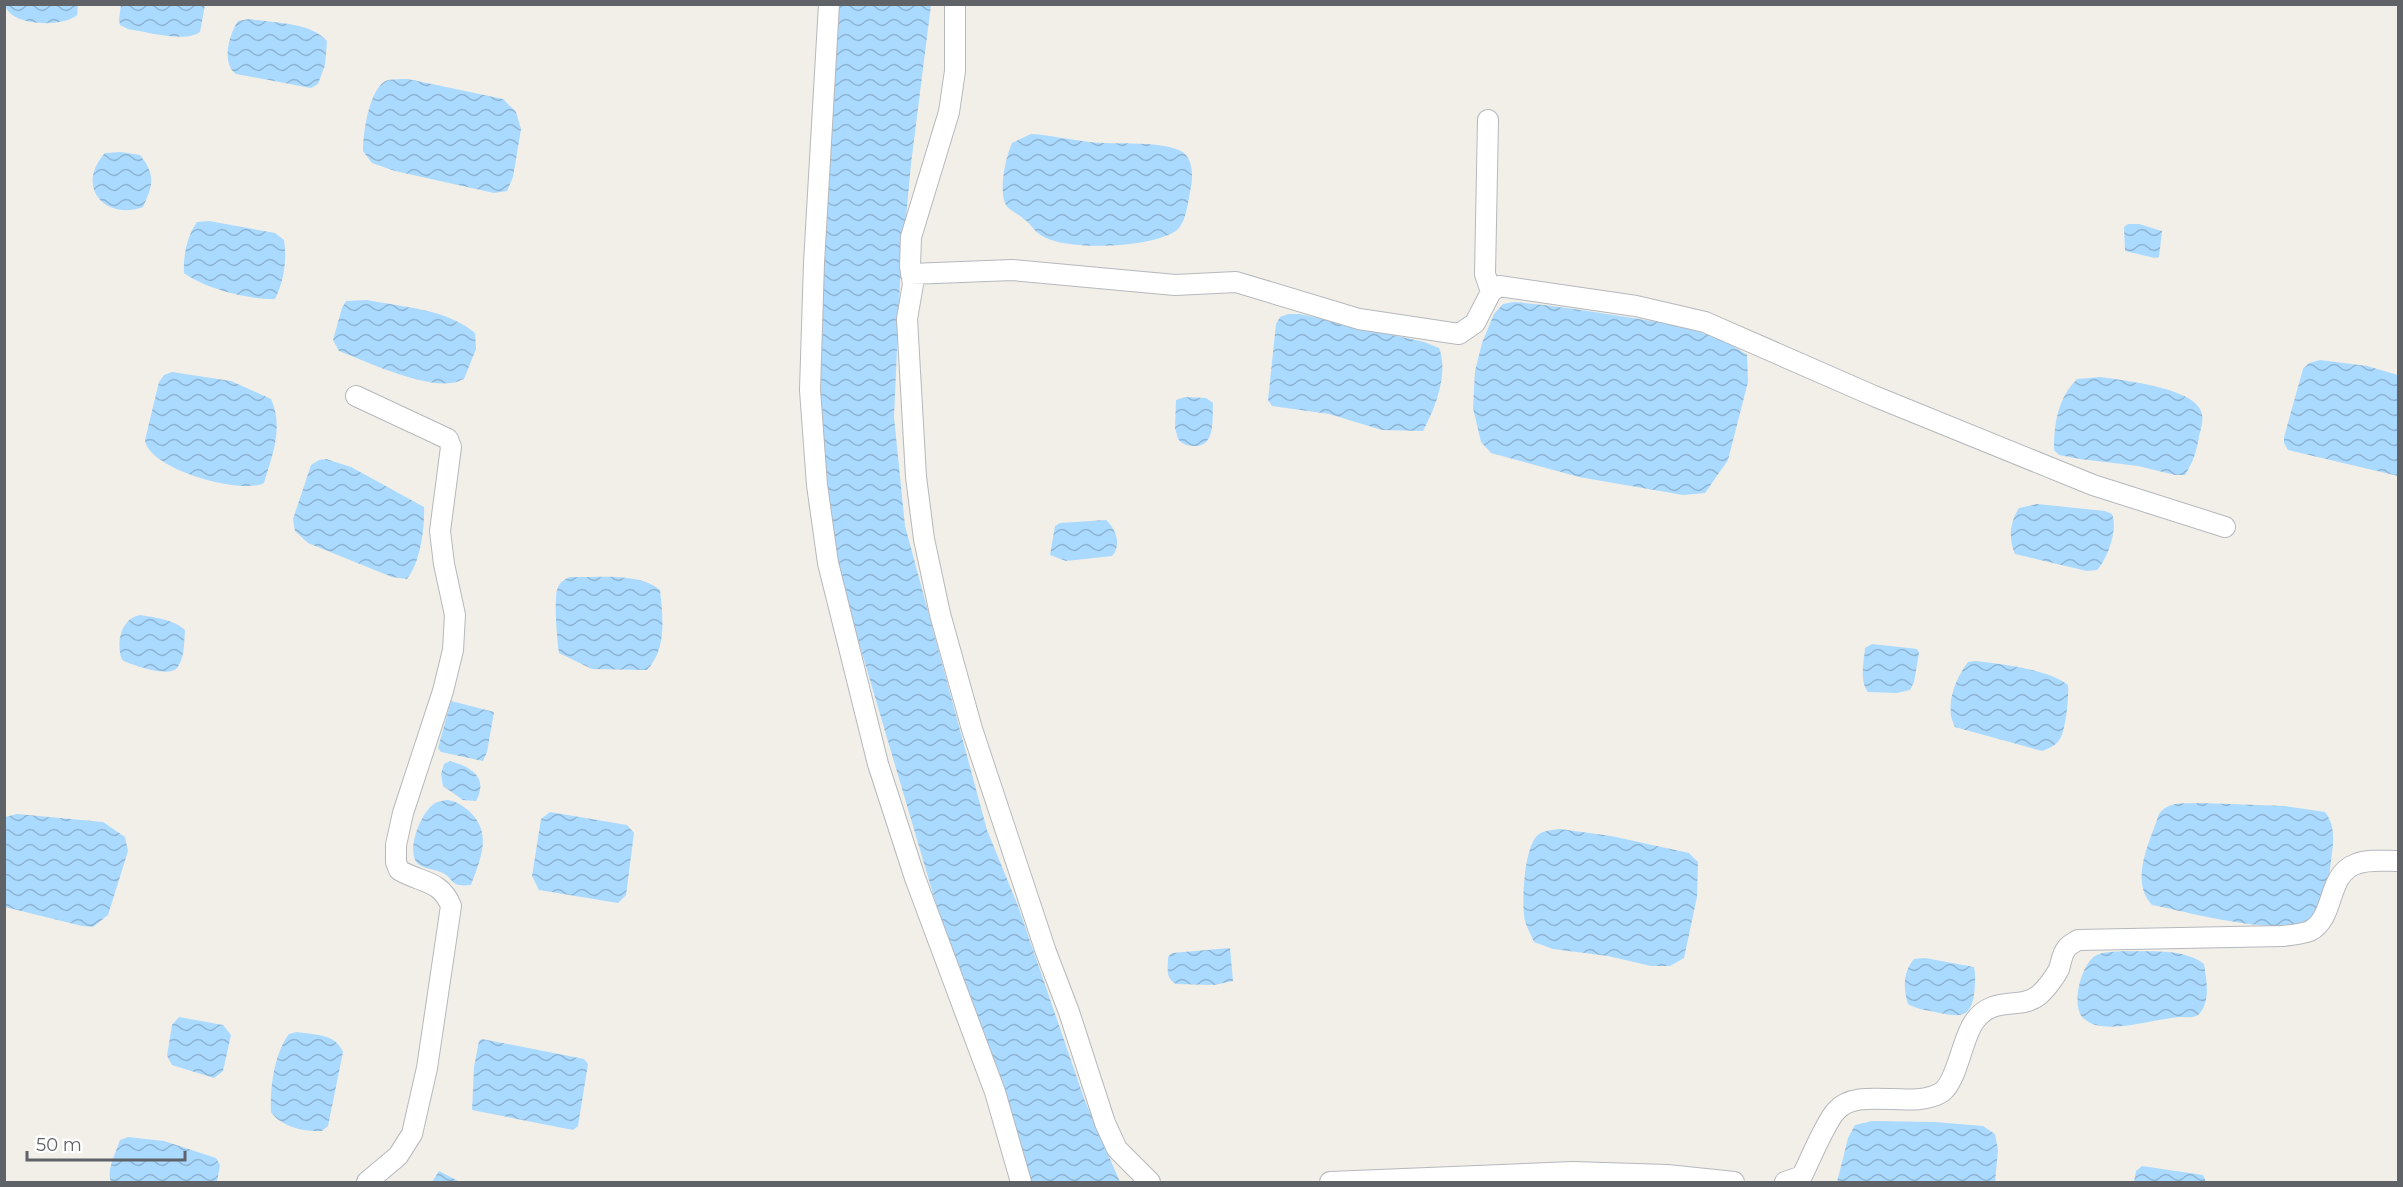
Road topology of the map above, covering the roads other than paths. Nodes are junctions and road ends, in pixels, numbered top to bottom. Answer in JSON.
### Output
{"nodes":[{"id":1,"x":829,"y":4,"type":"edge"},
{"id":2,"x":955,"y":4,"type":"edge"},
{"id":3,"x":1488,"y":120,"type":"dead end"},
{"id":4,"x":911,"y":274,"type":"junction"},
{"id":5,"x":1491,"y":292,"type":"junction"},
{"id":6,"x":356,"y":396,"type":"dead end"},
{"id":7,"x":2225,"y":527,"type":"dead end"},
{"id":8,"x":2398,"y":861,"type":"edge"},
{"id":9,"x":367,"y":1182,"type":"edge"},
{"id":10,"x":1021,"y":1182,"type":"edge"},
{"id":11,"x":1150,"y":1182,"type":"edge"},
{"id":12,"x":1330,"y":1182,"type":"edge"},
{"id":13,"x":1734,"y":1182,"type":"edge"},
{"id":14,"x":1785,"y":1182,"type":"edge"}],
"edges":[{"from":1,"to":10,"type":"street"},
{"from":2,"to":4,"type":"street"},
{"from":3,"to":5,"type":"street"},
{"from":4,"to":5,"type":"street"},
{"from":4,"to":11,"type":"street"},
{"from":5,"to":7,"type":"street"},
{"from":6,"to":9,"type":"street"},
{"from":8,"to":14,"type":"street"},
{"from":12,"to":13,"type":"street"}]}
